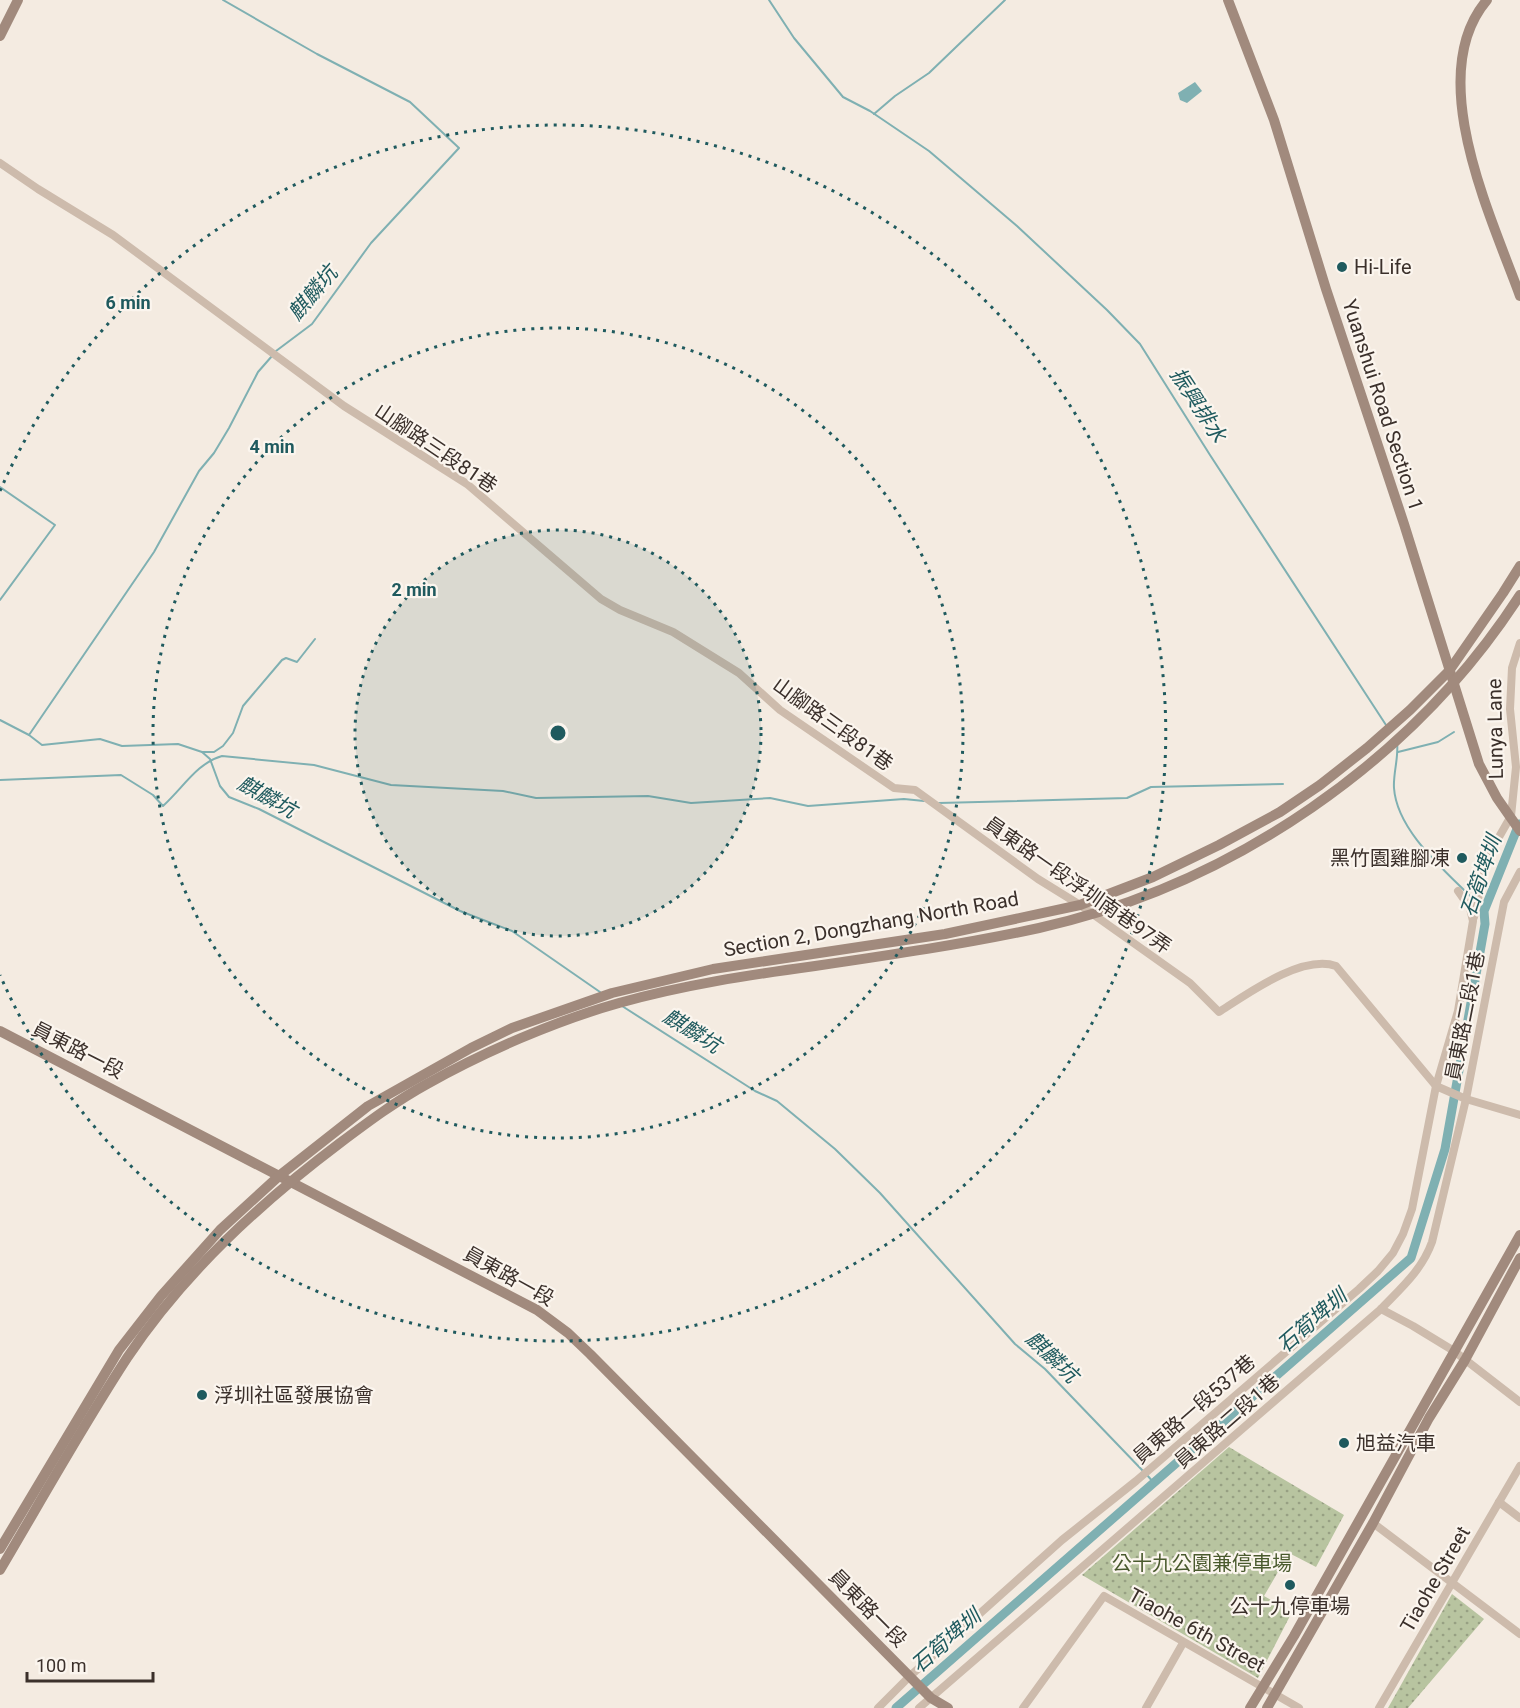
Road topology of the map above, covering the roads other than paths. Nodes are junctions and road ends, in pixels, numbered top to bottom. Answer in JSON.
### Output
{"nodes":[{"id":1,"x":18,"y":0,"type":"edge"},
{"id":2,"x":1228,"y":0,"type":"edge"},
{"id":3,"x":1486,"y":0,"type":"edge"},
{"id":4,"x":0,"y":36,"type":"edge"},
{"id":5,"x":0,"y":163,"type":"edge"},
{"id":6,"x":1520,"y":296,"type":"edge"},
{"id":7,"x":1520,"y":566,"type":"edge"},
{"id":8,"x":1520,"y":595,"type":"edge"},
{"id":9,"x":1520,"y":643,"type":"edge"},
{"id":10,"x":1449,"y":671,"type":"junction"},
{"id":11,"x":1454,"y":684,"type":"junction"},
{"id":12,"x":915,"y":790,"type":"joint"},
{"id":13,"x":1511,"y":816,"type":"junction"},
{"id":14,"x":1520,"y":831,"type":"edge"},
{"id":15,"x":1520,"y":872,"type":"edge"},
{"id":16,"x":1458,"y":891,"type":"dead end"},
{"id":17,"x":1080,"y":905,"type":"junction"},
{"id":18,"x":1093,"y":914,"type":"junction"},
{"id":19,"x":1473,"y":921,"type":"junction"},
{"id":20,"x":608,"y":998,"type":"junction"},
{"id":21,"x":0,"y":1031,"type":"edge"},
{"id":22,"x":1436,"y":1086,"type":"junction"},
{"id":23,"x":1466,"y":1099,"type":"junction"},
{"id":24,"x":1520,"y":1115,"type":"edge"},
{"id":25,"x":279,"y":1176,"type":"junction"},
{"id":26,"x":290,"y":1181,"type":"junction"},
{"id":27,"x":1520,"y":1235,"type":"edge"},
{"id":28,"x":1520,"y":1258,"type":"edge"},
{"id":29,"x":1381,"y":1309,"type":"junction"},
{"id":30,"x":1454,"y":1351,"type":"junction"},
{"id":31,"x":1465,"y":1360,"type":"junction"},
{"id":32,"x":1520,"y":1402,"type":"edge"},
{"id":33,"x":1520,"y":1466,"type":"edge"},
{"id":34,"x":1498,"y":1502,"type":"junction"},
{"id":35,"x":1520,"y":1518,"type":"edge"},
{"id":36,"x":1373,"y":1523,"type":"junction"},
{"id":37,"x":0,"y":1549,"type":"edge"},
{"id":38,"x":0,"y":1570,"type":"edge"},
{"id":39,"x":1452,"y":1583,"type":"junction"},
{"id":40,"x":1520,"y":1634,"type":"edge"},
{"id":41,"x":1183,"y":1643,"type":"junction"},
{"id":42,"x":910,"y":1676,"type":"junction"},
{"id":43,"x":1263,"y":1686,"type":"junction"},
{"id":44,"x":1274,"y":1694,"type":"junction"},
{"id":45,"x":931,"y":1698,"type":"junction"},
{"id":46,"x":878,"y":1708,"type":"edge"},
{"id":47,"x":919,"y":1708,"type":"edge"},
{"id":48,"x":948,"y":1708,"type":"edge"},
{"id":49,"x":1023,"y":1708,"type":"edge"},
{"id":50,"x":1146,"y":1708,"type":"edge"},
{"id":51,"x":1250,"y":1708,"type":"edge"},
{"id":52,"x":1267,"y":1708,"type":"edge"},
{"id":53,"x":1299,"y":1708,"type":"edge"},
{"id":54,"x":1379,"y":1708,"type":"edge"}],
"edges":[{"from":1,"to":4,"type":"street"},
{"from":2,"to":10,"type":"street","name":"Yuanshui Road Section 1"},
{"from":3,"to":6,"type":"street"},
{"from":5,"to":12,"type":"street","name":"山腳路三段81巷"},
{"from":7,"to":10,"type":"street"},
{"from":8,"to":11,"type":"street"},
{"from":9,"to":13,"type":"street","name":"Lunya Lane"},
{"from":10,"to":11,"type":"street","name":"Yuanshui Road Section 1"},
{"from":10,"to":17,"type":"street","name":"Section 2, Dongzhang North Road"},
{"from":11,"to":13,"type":"street","name":"Yuanshui Road Section 1"},
{"from":11,"to":18,"type":"street","name":"Section 2, Dongzhang North Road"},
{"from":12,"to":17,"type":"street","name":"員東路一段浮圳南巷97弄"},
{"from":13,"to":14,"type":"street","name":"Yuanshui Road Section 1"},
{"from":13,"to":19,"type":"street","name":"員東路一段537巷"},
{"from":15,"to":23,"type":"street","name":"員東路二段1巷"},
{"from":16,"to":19,"type":"street"},
{"from":17,"to":18,"type":"street","name":"員東路一段浮圳南巷97弄"},
{"from":17,"to":20,"type":"street","name":"Section 2, Dongzhang North Road"},
{"from":18,"to":20,"type":"street","name":"Section 2, Dongzhang North Road"},
{"from":18,"to":22,"type":"street","name":"員東路一段浮圳南巷97弄"},
{"from":19,"to":22,"type":"street","name":"員東路一段537巷"},
{"from":20,"to":25,"type":"street","name":"Section 2, Dongzhang North Road"},
{"from":20,"to":26,"type":"street","name":"Section 2, Dongzhang North Road"},
{"from":21,"to":25,"type":"street","name":"員東路一段"},
{"from":22,"to":23,"type":"street"},
{"from":22,"to":42,"type":"street","name":"員東路一段537巷"},
{"from":23,"to":24,"type":"street"},
{"from":23,"to":29,"type":"street","name":"員東路二段1巷"},
{"from":25,"to":26,"type":"street","name":"員東路一段"},
{"from":25,"to":37,"type":"street","name":"Section 2, Dongzhang North Road"},
{"from":26,"to":38,"type":"street","name":"Section 2, Dongzhang North Road"},
{"from":26,"to":42,"type":"street","name":"員東路一段"},
{"from":27,"to":30,"type":"street"},
{"from":28,"to":31,"type":"street"},
{"from":29,"to":30,"type":"street"},
{"from":29,"to":45,"type":"street","name":"員東路二段1巷"},
{"from":30,"to":31,"type":"street"},
{"from":30,"to":43,"type":"street"},
{"from":31,"to":32,"type":"street"},
{"from":31,"to":36,"type":"street"},
{"from":33,"to":34,"type":"street","name":"Tiaohe Street"},
{"from":34,"to":35,"type":"street"},
{"from":34,"to":39,"type":"street","name":"Tiaohe Street"},
{"from":36,"to":39,"type":"street"},
{"from":36,"to":44,"type":"street"},
{"from":39,"to":40,"type":"street"},
{"from":39,"to":54,"type":"street","name":"Tiaohe Street"},
{"from":41,"to":43,"type":"street","name":"Tiaohe 6th Street"},
{"from":41,"to":49,"type":"street","name":"Tiaohe 6th Street"},
{"from":41,"to":50,"type":"street"},
{"from":42,"to":45,"type":"street","name":"員東路一段"},
{"from":42,"to":46,"type":"street","name":"員東路一段537巷"},
{"from":43,"to":44,"type":"street","name":"Tiaohe 6th Street"},
{"from":43,"to":51,"type":"street"},
{"from":44,"to":52,"type":"street"},
{"from":44,"to":53,"type":"street","name":"Tiaohe 6th Street"},
{"from":45,"to":47,"type":"street","name":"員東路二段1巷"},
{"from":45,"to":48,"type":"street","name":"員東路一段"}]}
